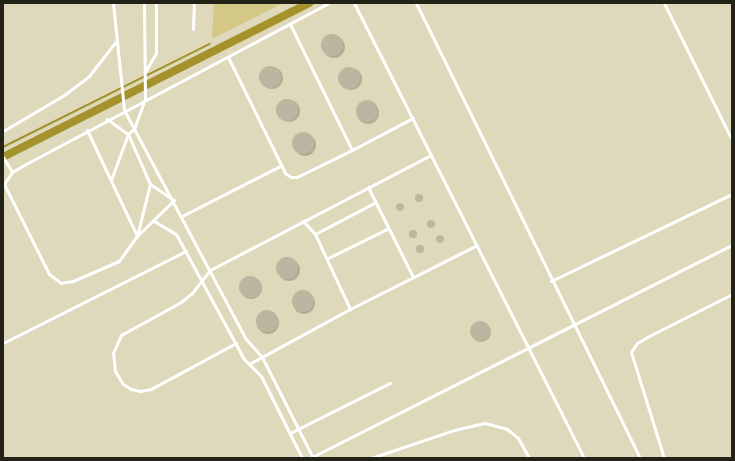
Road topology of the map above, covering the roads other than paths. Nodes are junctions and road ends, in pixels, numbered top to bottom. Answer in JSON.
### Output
{"nodes":[{"id":1,"x":113,"y":3,"type":"edge"},
{"id":2,"x":144,"y":3,"type":"edge"},
{"id":3,"x":156,"y":3,"type":"edge"},
{"id":4,"x":194,"y":3,"type":"edge"},
{"id":5,"x":329,"y":3,"type":"edge"},
{"id":6,"x":354,"y":3,"type":"edge"},
{"id":7,"x":416,"y":3,"type":"edge"},
{"id":8,"x":664,"y":3,"type":"edge"},
{"id":9,"x":290,"y":24,"type":"junction"},
{"id":10,"x":193,"y":29,"type":"dead end"},
{"id":11,"x":117,"y":40,"type":"junction"},
{"id":12,"x":228,"y":57,"type":"junction"},
{"id":13,"x":145,"y":73,"type":"junction"},
{"id":14,"x":145,"y":99,"type":"junction"},
{"id":15,"x":124,"y":110,"type":"junction"},
{"id":16,"x":413,"y":118,"type":"junction"},
{"id":17,"x":107,"y":119,"type":"junction"},
{"id":18,"x":134,"y":129,"type":"junction"},
{"id":19,"x":87,"y":130,"type":"junction"},
{"id":20,"x":3,"y":131,"type":"edge"},
{"id":21,"x":128,"y":134,"type":"junction"},
{"id":22,"x":732,"y":140,"type":"edge"},
{"id":23,"x":352,"y":150,"type":"junction"},
{"id":24,"x":432,"y":155,"type":"junction"},
{"id":25,"x":3,"y":157,"type":"edge"},
{"id":26,"x":282,"y":166,"type":"junction"},
{"id":27,"x":12,"y":172,"type":"junction"},
{"id":28,"x":111,"y":180,"type":"junction"},
{"id":29,"x":150,"y":184,"type":"junction"},
{"id":30,"x":368,"y":187,"type":"junction"},
{"id":31,"x":732,"y":194,"type":"edge"},
{"id":32,"x":174,"y":200,"type":"junction"},
{"id":33,"x":374,"y":203,"type":"junction"},
{"id":34,"x":182,"y":216,"type":"junction"},
{"id":35,"x":154,"y":221,"type":"junction"},
{"id":36,"x":303,"y":221,"type":"junction"},
{"id":37,"x":387,"y":229,"type":"junction"},
{"id":38,"x":315,"y":234,"type":"junction"},
{"id":39,"x":137,"y":236,"type":"junction"},
{"id":40,"x":477,"y":245,"type":"junction"},
{"id":41,"x":732,"y":246,"type":"edge"},
{"id":42,"x":186,"y":251,"type":"junction"},
{"id":43,"x":328,"y":258,"type":"junction"},
{"id":44,"x":210,"y":270,"type":"junction"},
{"id":45,"x":413,"y":277,"type":"junction"},
{"id":46,"x":203,"y":279,"type":"junction"},
{"id":47,"x":551,"y":281,"type":"junction"},
{"id":48,"x":732,"y":294,"type":"edge"},
{"id":49,"x":350,"y":309,"type":"junction"},
{"id":50,"x":574,"y":325,"type":"junction"},
{"id":51,"x":3,"y":343,"type":"edge"},
{"id":52,"x":236,"y":343,"type":"junction"},
{"id":53,"x":528,"y":348,"type":"junction"},
{"id":54,"x":262,"y":357,"type":"junction"},
{"id":55,"x":249,"y":364,"type":"junction"},
{"id":56,"x":390,"y":383,"type":"dead end"},
{"id":57,"x":300,"y":428,"type":"junction"},
{"id":58,"x":290,"y":433,"type":"junction"},
{"id":59,"x":302,"y":458,"type":"edge"},
{"id":60,"x":312,"y":458,"type":"edge"},
{"id":61,"x":371,"y":458,"type":"edge"},
{"id":62,"x":528,"y":458,"type":"edge"},
{"id":63,"x":584,"y":458,"type":"edge"},
{"id":64,"x":640,"y":458,"type":"edge"},
{"id":65,"x":664,"y":458,"type":"edge"}],
"edges":[{"from":1,"to":11,"type":"lane"},
{"from":2,"to":13,"type":"lane"},
{"from":3,"to":13,"type":"lane"},
{"from":4,"to":10,"type":"lane"},
{"from":5,"to":9,"type":"lane"},
{"from":6,"to":16,"type":"lane"},
{"from":7,"to":47,"type":"lane"},
{"from":8,"to":22,"type":"lane"},
{"from":9,"to":12,"type":"lane"},
{"from":9,"to":23,"type":"lane"},
{"from":11,"to":15,"type":"lane"},
{"from":11,"to":20,"type":"lane"},
{"from":12,"to":14,"type":"lane"},
{"from":12,"to":26,"type":"lane"},
{"from":13,"to":14,"type":"lane"},
{"from":14,"to":15,"type":"lane"},
{"from":14,"to":18,"type":"lane"},
{"from":15,"to":17,"type":"lane"},
{"from":15,"to":18,"type":"lane"},
{"from":16,"to":23,"type":"lane"},
{"from":16,"to":24,"type":"lane"},
{"from":17,"to":19,"type":"lane"},
{"from":17,"to":21,"type":"lane"},
{"from":18,"to":21,"type":"lane"},
{"from":18,"to":32,"type":"lane"},
{"from":19,"to":27,"type":"lane"},
{"from":19,"to":28,"type":"lane"},
{"from":21,"to":28,"type":"lane"},
{"from":21,"to":29,"type":"lane"},
{"from":23,"to":26,"type":"lane"},
{"from":24,"to":30,"type":"lane"},
{"from":24,"to":40,"type":"lane"},
{"from":25,"to":27,"type":"lane"},
{"from":26,"to":34,"type":"lane"},
{"from":27,"to":39,"type":"lane"},
{"from":28,"to":39,"type":"lane"},
{"from":29,"to":32,"type":"lane"},
{"from":29,"to":39,"type":"lane"},
{"from":30,"to":33,"type":"lane"},
{"from":30,"to":36,"type":"lane"},
{"from":31,"to":47,"type":"lane"},
{"from":32,"to":34,"type":"lane"},
{"from":32,"to":35,"type":"lane"},
{"from":33,"to":37,"type":"lane"},
{"from":33,"to":38,"type":"lane"},
{"from":34,"to":44,"type":"lane"},
{"from":35,"to":39,"type":"lane"},
{"from":35,"to":42,"type":"lane"},
{"from":36,"to":38,"type":"lane"},
{"from":36,"to":44,"type":"lane"},
{"from":37,"to":43,"type":"lane"},
{"from":37,"to":45,"type":"lane"},
{"from":38,"to":43,"type":"lane"},
{"from":40,"to":45,"type":"lane"},
{"from":40,"to":53,"type":"lane"},
{"from":41,"to":50,"type":"lane"},
{"from":42,"to":46,"type":"lane"},
{"from":42,"to":51,"type":"lane"},
{"from":43,"to":49,"type":"lane"},
{"from":44,"to":46,"type":"lane"},
{"from":44,"to":54,"type":"lane"},
{"from":45,"to":49,"type":"lane"},
{"from":46,"to":52,"type":"lane"},
{"from":46,"to":52,"type":"lane"},
{"from":47,"to":50,"type":"lane"},
{"from":48,"to":65,"type":"lane"},
{"from":49,"to":54,"type":"lane"},
{"from":50,"to":53,"type":"lane"},
{"from":50,"to":64,"type":"lane"},
{"from":52,"to":55,"type":"lane"},
{"from":53,"to":60,"type":"lane"},
{"from":53,"to":63,"type":"lane"},
{"from":54,"to":55,"type":"lane"},
{"from":54,"to":57,"type":"lane"},
{"from":55,"to":58,"type":"lane"},
{"from":56,"to":57,"type":"lane"},
{"from":57,"to":58,"type":"lane"},
{"from":57,"to":60,"type":"lane"},
{"from":58,"to":59,"type":"lane"},
{"from":61,"to":62,"type":"lane"}]}
